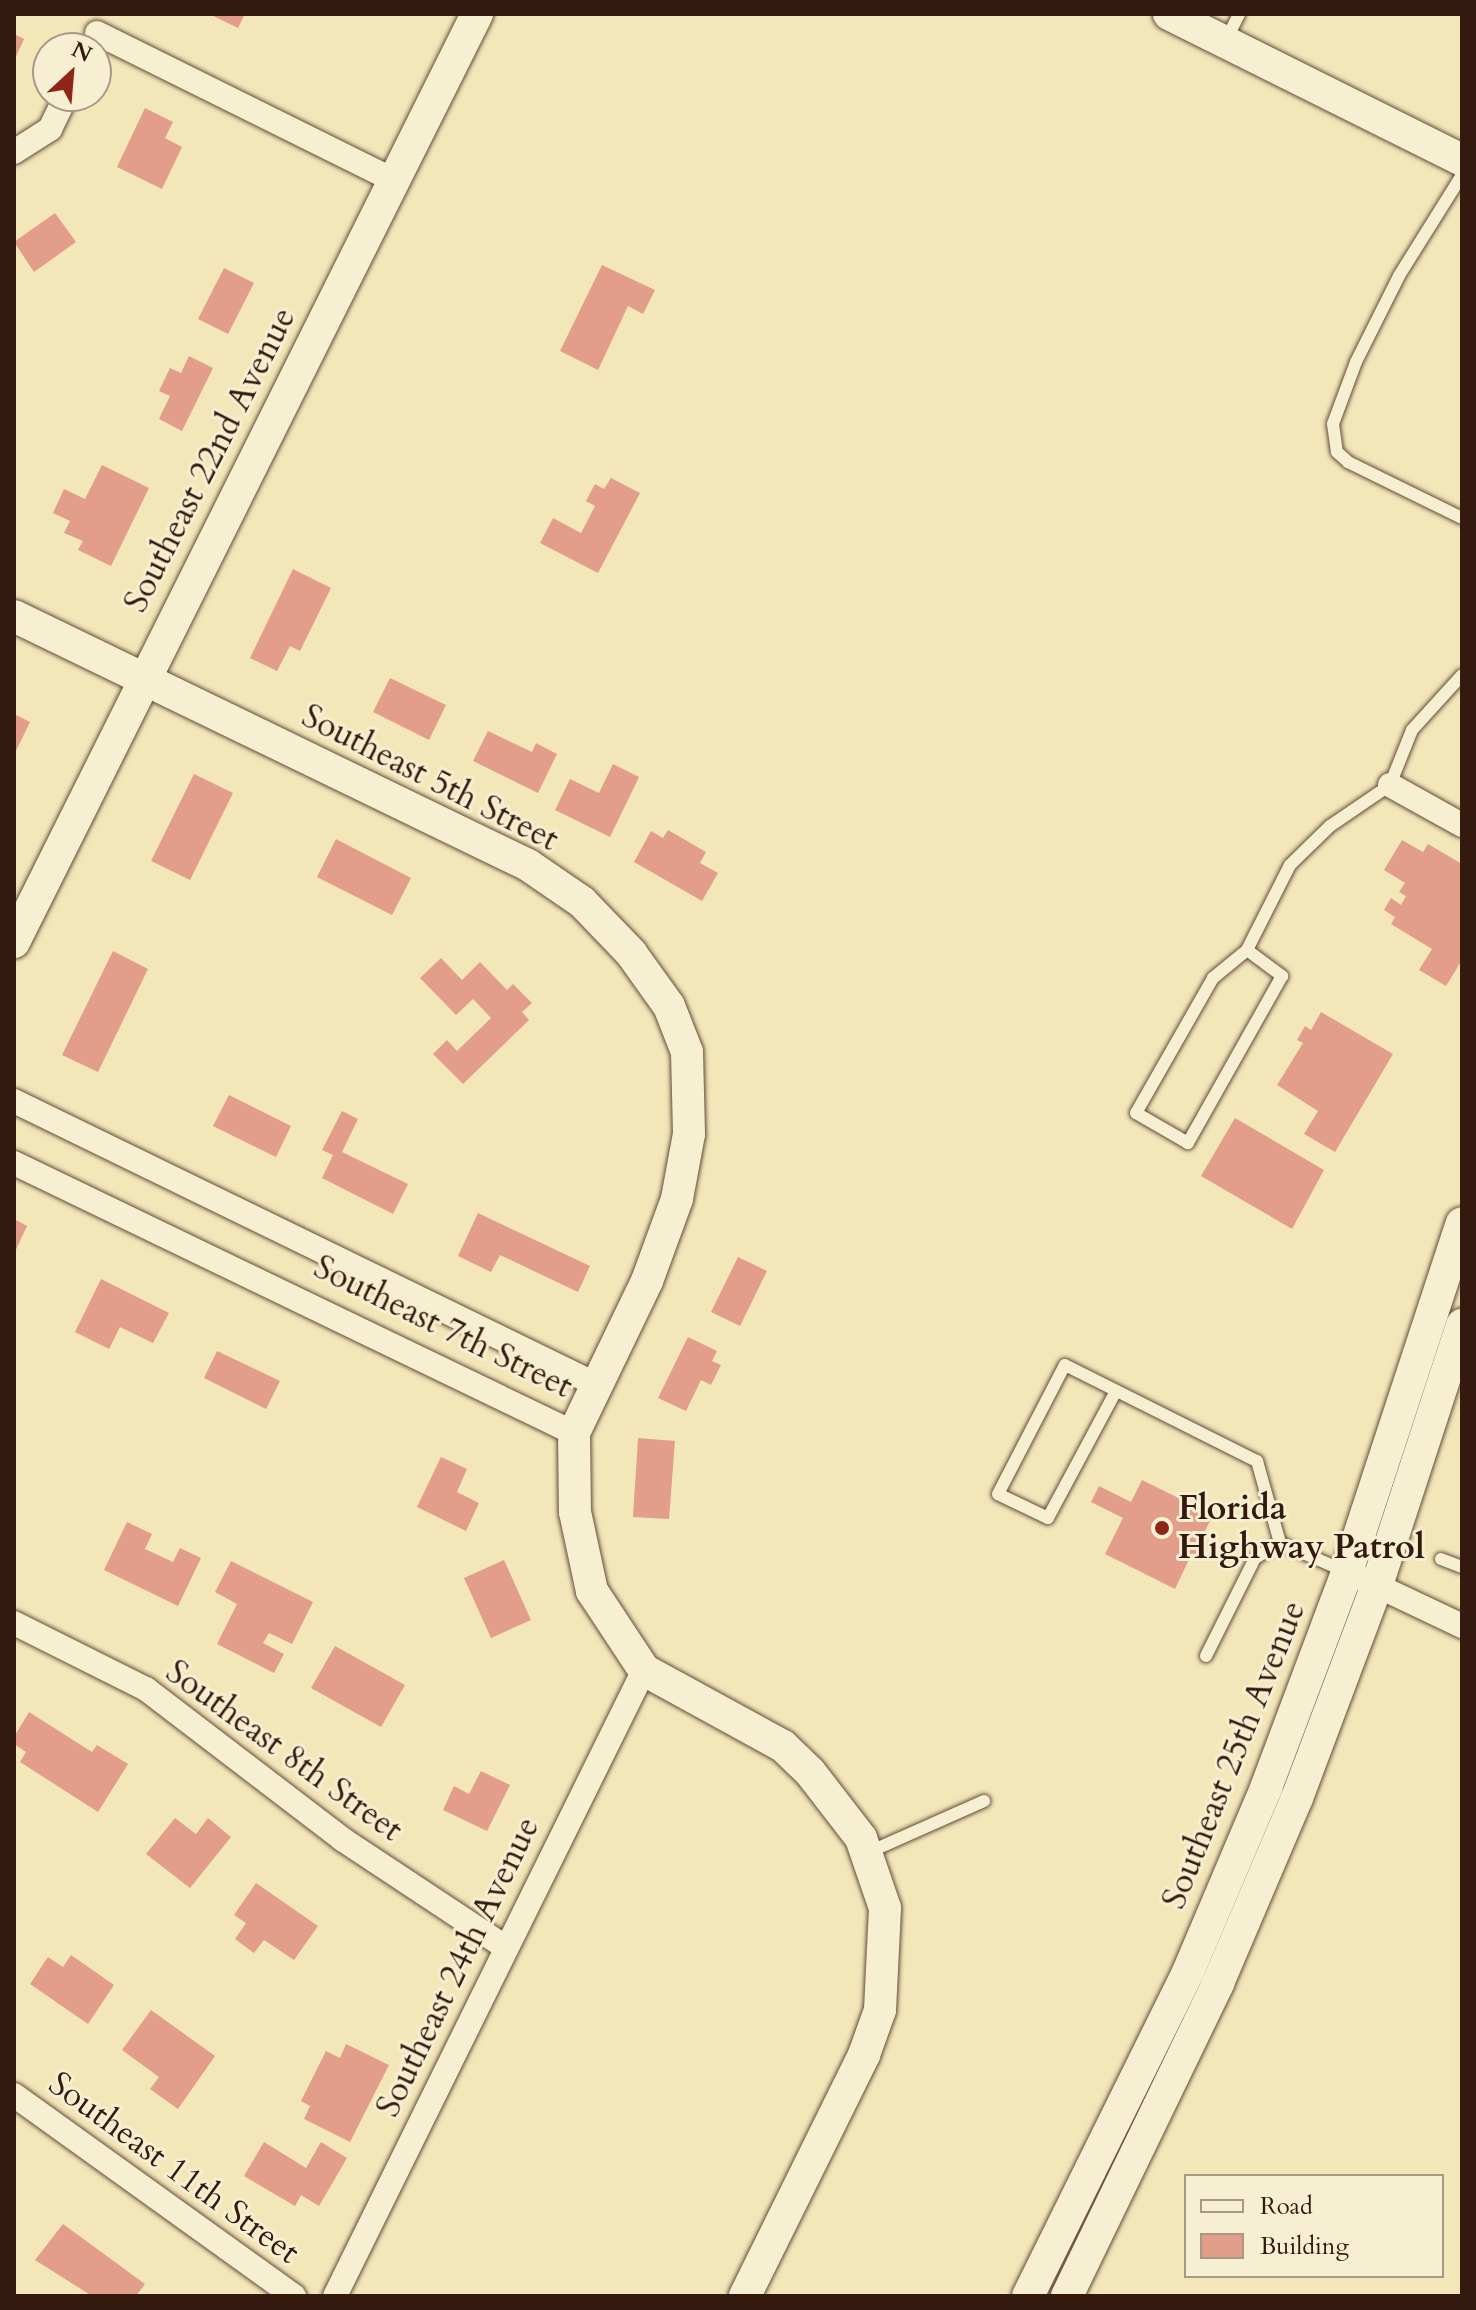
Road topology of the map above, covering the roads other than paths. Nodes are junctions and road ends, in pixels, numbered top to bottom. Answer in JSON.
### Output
{"nodes":[{"id":1,"x":477,"y":14,"type":"edge"},
{"id":2,"x":1186,"y":18,"type":"edge"},
{"id":3,"x":1232,"y":28,"type":"edge"},
{"id":4,"x":112,"y":40,"type":"edge"},
{"id":5,"x":58,"y":112,"type":"edge"},
{"id":6,"x":15,"y":152,"type":"edge"},
{"id":7,"x":1462,"y":160,"type":"edge"},
{"id":8,"x":1462,"y":175,"type":"edge"},
{"id":9,"x":393,"y":180,"type":"junction"},
{"id":10,"x":1462,"y":518,"type":"edge"},
{"id":11,"x":14,"y":616,"type":"edge"},
{"id":12,"x":1462,"y":675,"type":"edge"},
{"id":13,"x":142,"y":679,"type":"junction"},
{"id":14,"x":1390,"y":785,"type":"junction"},
{"id":15,"x":1462,"y":825,"type":"edge"},
{"id":16,"x":14,"y":942,"type":"edge"},
{"id":17,"x":1247,"y":950,"type":"junction"},
{"id":18,"x":14,"y":1101,"type":"edge"},
{"id":19,"x":14,"y":1163,"type":"edge"},
{"id":20,"x":1462,"y":1223,"type":"edge"},
{"id":21,"x":1462,"y":1325,"type":"edge"},
{"id":22,"x":597,"y":1385,"type":"junction"},
{"id":23,"x":1116,"y":1391,"type":"junction"},
{"id":24,"x":574,"y":1433,"type":"junction"},
{"id":25,"x":1280,"y":1543,"type":"junction"},
{"id":26,"x":1441,"y":1559,"type":"dead end"},
{"id":27,"x":1462,"y":1567,"type":"edge"},
{"id":28,"x":1347,"y":1572,"type":"junction"},
{"id":29,"x":1377,"y":1585,"type":"junction"},
{"id":30,"x":14,"y":1623,"type":"edge"},
{"id":31,"x":1462,"y":1626,"type":"edge"},
{"id":32,"x":1206,"y":1656,"type":"dead end"},
{"id":33,"x":644,"y":1670,"type":"junction"},
{"id":34,"x":984,"y":1801,"type":"dead end"},
{"id":35,"x":864,"y":1846,"type":"junction"},
{"id":36,"x":505,"y":1947,"type":"junction"},
{"id":37,"x":14,"y":2095,"type":"edge"},
{"id":38,"x":294,"y":2296,"type":"edge"},
{"id":39,"x":335,"y":2296,"type":"edge"},
{"id":40,"x":745,"y":2296,"type":"edge"},
{"id":41,"x":1028,"y":2296,"type":"edge"},
{"id":42,"x":1067,"y":2296,"type":"edge"}],
"edges":[{"from":1,"to":9,"type":"street","name":"Southeast 22nd Avenue"},
{"from":2,"to":3,"type":"street"},
{"from":3,"to":7,"type":"street"},
{"from":4,"to":9,"type":"street"},
{"from":5,"to":6,"type":"street"},
{"from":8,"to":10,"type":"lane"},
{"from":9,"to":13,"type":"street","name":"Southeast 22nd Avenue"},
{"from":11,"to":13,"type":"street","name":"Southeast 5th Street"},
{"from":12,"to":14,"type":"lane"},
{"from":13,"to":16,"type":"street","name":"Southeast 22nd Avenue"},
{"from":13,"to":22,"type":"street","name":"Southeast 5th Street"},
{"from":14,"to":15,"type":"street"},
{"from":14,"to":17,"type":"lane"},
{"from":17,"to":17,"type":"lane"},
{"from":18,"to":22,"type":"street","name":"Southeast 7th Street"},
{"from":19,"to":24,"type":"street","name":"Southeast 7th Street"},
{"from":20,"to":28,"type":"street","name":"Southeast 25th Avenue"},
{"from":21,"to":29,"type":"street","name":"Southeast 25th Avenue"},
{"from":22,"to":24,"type":"street","name":"Southeast 5th Street"},
{"from":23,"to":23,"type":"lane"},
{"from":23,"to":25,"type":"lane"},
{"from":24,"to":33,"type":"street","name":"Southeast 7th Street"},
{"from":25,"to":28,"type":"lane"},
{"from":25,"to":32,"type":"lane"},
{"from":26,"to":27,"type":"lane"},
{"from":28,"to":29,"type":"street"},
{"from":28,"to":41,"type":"street","name":"Southeast 25th Avenue"},
{"from":29,"to":31,"type":"street"},
{"from":29,"to":42,"type":"street","name":"Southeast 25th Avenue"},
{"from":30,"to":36,"type":"street","name":"Southeast 8th Street"},
{"from":33,"to":35,"type":"street","name":"Southeast 7th Street"},
{"from":33,"to":36,"type":"street","name":"Southeast 24th Avenue"},
{"from":34,"to":35,"type":"lane"},
{"from":35,"to":40,"type":"street"},
{"from":36,"to":39,"type":"street","name":"Southeast 24th Avenue"},
{"from":37,"to":38,"type":"street","name":"Southeast 11th Street"}]}
